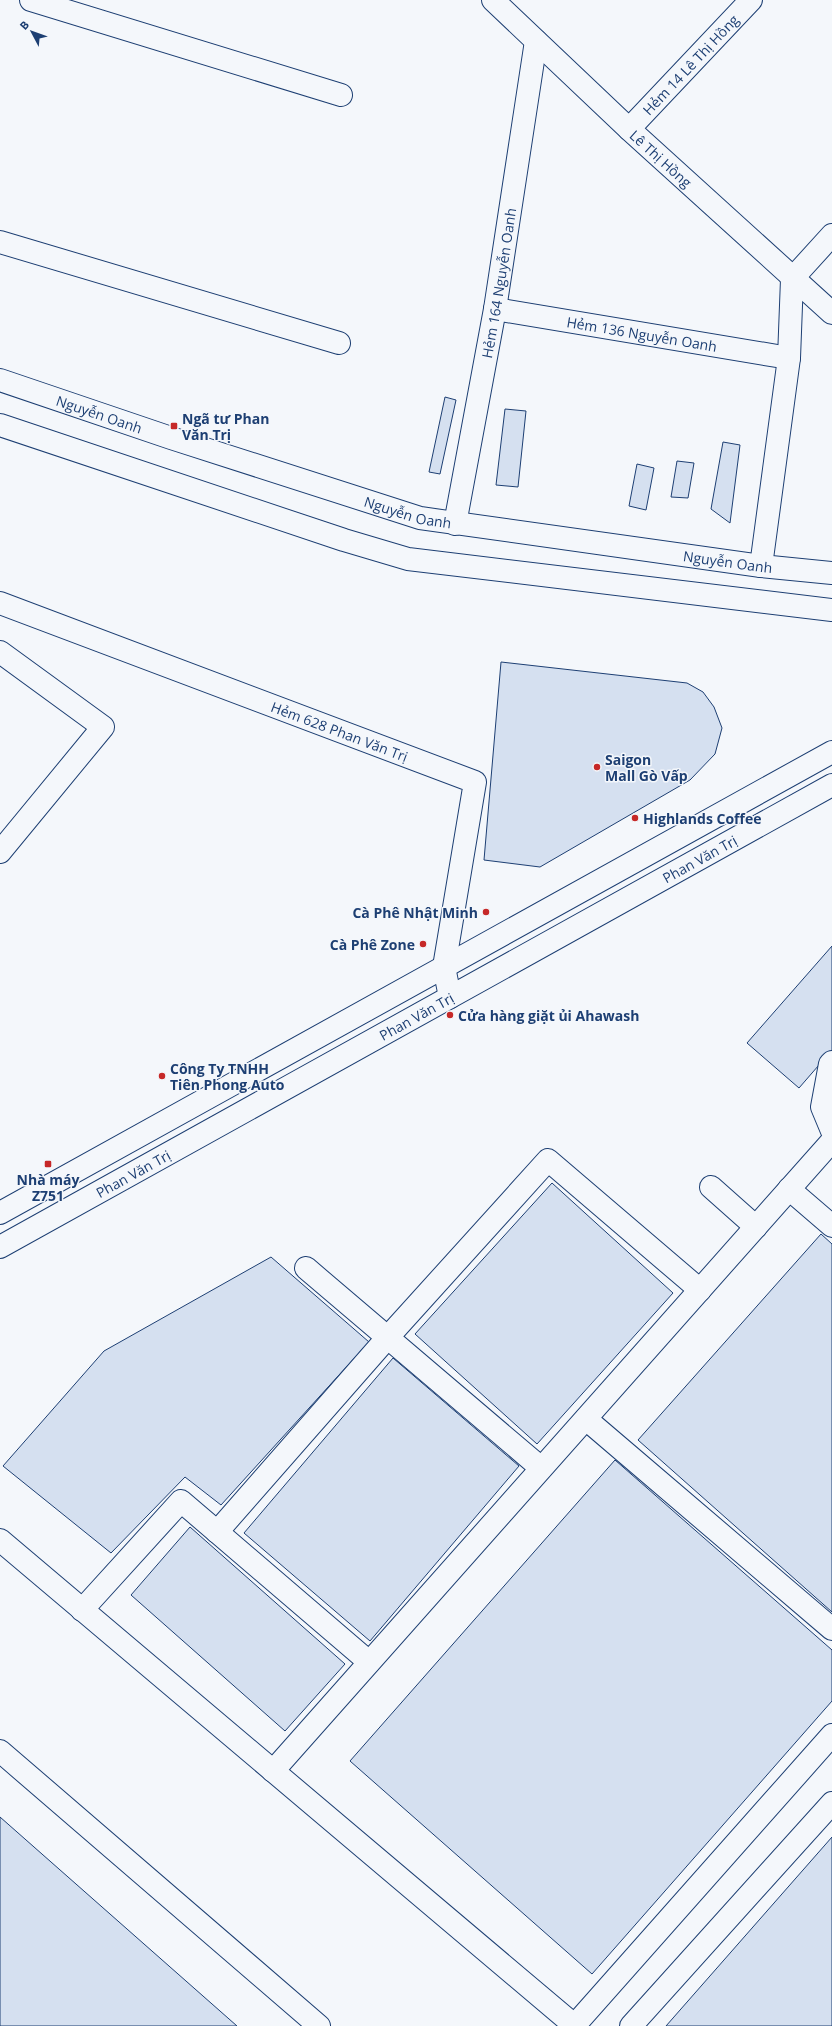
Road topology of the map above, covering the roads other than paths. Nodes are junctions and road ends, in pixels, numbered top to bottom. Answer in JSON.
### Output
{"nodes":[{"id":1,"x":31,"y":0,"type":"edge"},
{"id":2,"x":493,"y":0,"type":"edge"},
{"id":3,"x":751,"y":0,"type":"edge"},
{"id":4,"x":536,"y":41,"type":"junction"},
{"id":5,"x":341,"y":95,"type":"dead end"},
{"id":6,"x":628,"y":129,"type":"junction"},
{"id":7,"x":832,"y":235,"type":"edge"},
{"id":8,"x":0,"y":242,"type":"edge"},
{"id":9,"x":792,"y":278,"type":"junction"},
{"id":10,"x":495,"y":309,"type":"junction"},
{"id":11,"x":832,"y":314,"type":"edge"},
{"id":12,"x":339,"y":343,"type":"dead end"},
{"id":13,"x":789,"y":358,"type":"junction"},
{"id":14,"x":0,"y":380,"type":"edge"},
{"id":15,"x":0,"y":425,"type":"edge"},
{"id":16,"x":455,"y":524,"type":"junction"},
{"id":17,"x":761,"y":566,"type":"junction"},
{"id":18,"x":832,"y":573,"type":"edge"},
{"id":19,"x":0,"y":603,"type":"edge"},
{"id":20,"x":832,"y":610,"type":"edge"},
{"id":21,"x":0,"y":652,"type":"edge"},
{"id":22,"x":832,"y":752,"type":"edge"},
{"id":23,"x":832,"y":785,"type":"edge"},
{"id":24,"x":0,"y":852,"type":"edge"},
{"id":25,"x":444,"y":967,"type":"junction"},
{"id":26,"x":450,"y":997,"type":"junction"},
{"id":27,"x":832,"y":1062,"type":"edge"},
{"id":28,"x":832,"y":1131,"type":"edge"},
{"id":29,"x":832,"y":1141,"type":"edge"},
{"id":30,"x":711,"y":1187,"type":"dead end"},
{"id":31,"x":789,"y":1190,"type":"junction"},
{"id":32,"x":0,"y":1213,"type":"edge"},
{"id":33,"x":832,"y":1226,"type":"edge"},
{"id":34,"x":756,"y":1227,"type":"junction"},
{"id":35,"x":0,"y":1247,"type":"edge"},
{"id":36,"x":306,"y":1268,"type":"dead end"},
{"id":37,"x":700,"y":1290,"type":"junction"},
{"id":38,"x":388,"y":1337,"type":"junction"},
{"id":39,"x":586,"y":1419,"type":"junction"},
{"id":40,"x":541,"y":1468,"type":"junction"},
{"id":41,"x":217,"y":1532,"type":"junction"},
{"id":42,"x":0,"y":1540,"type":"edge"},
{"id":43,"x":82,"y":1610,"type":"junction"},
{"id":44,"x":832,"y":1629,"type":"edge"},
{"id":45,"x":369,"y":1662,"type":"junction"},
{"id":46,"x":832,"y":1735,"type":"edge"},
{"id":47,"x":0,"y":1751,"type":"edge"},
{"id":48,"x":273,"y":1771,"type":"junction"},
{"id":49,"x":832,"y":1803,"type":"edge"},
{"id":50,"x":319,"y":2026,"type":"edge"},
{"id":51,"x":575,"y":2026,"type":"edge"},
{"id":52,"x":631,"y":2026,"type":"edge"}],
"edges":[{"from":1,"to":5,"type":"main road"},
{"from":2,"to":4,"type":"main road","name":"Lê Thị Hồng"},
{"from":3,"to":6,"type":"main road","name":"Hẻm 14 Lê Thị Hồng"},
{"from":4,"to":6,"type":"main road","name":"Lê Thị Hồng"},
{"from":4,"to":10,"type":"main road","name":"Hẻm 164 Nguyễn Oanh"},
{"from":6,"to":9,"type":"main road","name":"Lê Thị Hồng"},
{"from":7,"to":9,"type":"main road"},
{"from":8,"to":12,"type":"main road"},
{"from":9,"to":11,"type":"main road","name":"Lê Thị Hồng"},
{"from":9,"to":13,"type":"main road"},
{"from":10,"to":13,"type":"main road","name":"Hẻm 136 Nguyễn Oanh"},
{"from":10,"to":16,"type":"main road","name":"Hẻm 164 Nguyễn Oanh"},
{"from":13,"to":17,"type":"main road"},
{"from":14,"to":16,"type":"main road","name":"Nguyễn Oanh"},
{"from":15,"to":20,"type":"main road"},
{"from":16,"to":17,"type":"main road","name":"Nguyễn Oanh"},
{"from":17,"to":18,"type":"main road","name":"Nguyễn Oanh"},
{"from":19,"to":25,"type":"main road","name":"Hẻm 628 Phan Văn Trị"},
{"from":21,"to":24,"type":"main road"},
{"from":22,"to":25,"type":"main road","name":"Phan Văn Trị"},
{"from":23,"to":26,"type":"main road","name":"Phan Văn Trị"},
{"from":25,"to":26,"type":"main road","name":"Hẻm 628 Phan Văn Trị"},
{"from":25,"to":32,"type":"main road","name":"Phan Văn Trị"},
{"from":26,"to":35,"type":"main road","name":"Phan Văn Trị"},
{"from":27,"to":28,"type":"main road"},
{"from":29,"to":31,"type":"main road"},
{"from":30,"to":34,"type":"main road"},
{"from":31,"to":33,"type":"main road"},
{"from":31,"to":34,"type":"main road"},
{"from":34,"to":37,"type":"main road"},
{"from":36,"to":38,"type":"main road"},
{"from":37,"to":38,"type":"main road"},
{"from":37,"to":39,"type":"main road"},
{"from":38,"to":40,"type":"main road"},
{"from":38,"to":41,"type":"main road"},
{"from":39,"to":40,"type":"main road"},
{"from":39,"to":44,"type":"main road"},
{"from":40,"to":45,"type":"main road"},
{"from":41,"to":43,"type":"main road"},
{"from":41,"to":45,"type":"main road"},
{"from":42,"to":43,"type":"main road"},
{"from":43,"to":48,"type":"main road"},
{"from":45,"to":48,"type":"main road"},
{"from":46,"to":51,"type":"main road"},
{"from":47,"to":50,"type":"main road"},
{"from":48,"to":51,"type":"main road"},
{"from":49,"to":52,"type":"main road"}]}
